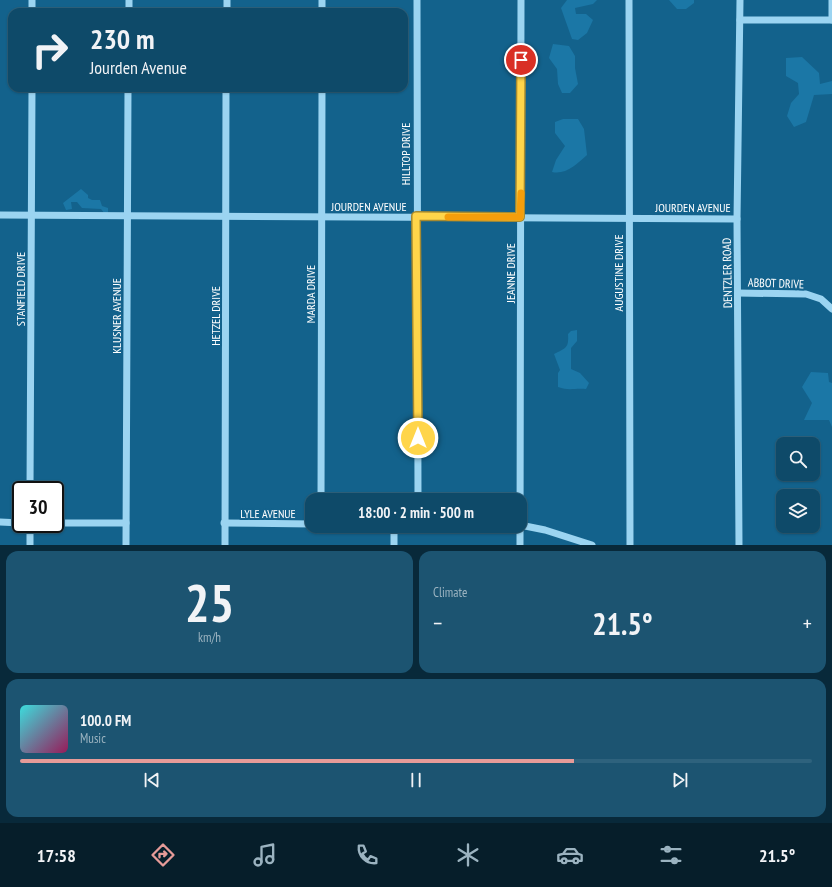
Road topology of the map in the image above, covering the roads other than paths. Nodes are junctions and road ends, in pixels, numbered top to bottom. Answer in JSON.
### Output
{"nodes":[{"id":1,"x":417,"y":0,"type":"edge"},
{"id":2,"x":521,"y":0,"type":"edge"},
{"id":3,"x":628,"y":0,"type":"edge"},
{"id":4,"x":740,"y":0,"type":"edge"},
{"id":5,"x":832,"y":0,"type":"edge"},
{"id":6,"x":740,"y":20,"type":"junction"},
{"id":7,"x":832,"y":20,"type":"edge"},
{"id":8,"x":32,"y":92,"type":"edge"},
{"id":9,"x":128,"y":92,"type":"edge"},
{"id":10,"x":226,"y":92,"type":"edge"},
{"id":11,"x":322,"y":92,"type":"edge"},
{"id":12,"x":0,"y":215,"type":"edge"},
{"id":13,"x":31,"y":215,"type":"junction"},
{"id":14,"x":128,"y":216,"type":"junction"},
{"id":15,"x":226,"y":216,"type":"junction"},
{"id":16,"x":416,"y":216,"type":"junction"},
{"id":17,"x":321,"y":217,"type":"junction"},
{"id":18,"x":520,"y":217,"type":"junction"},
{"id":19,"x":629,"y":218,"type":"junction"},
{"id":20,"x":738,"y":219,"type":"junction"},
{"id":21,"x":738,"y":293,"type":"junction"},
{"id":22,"x":832,"y":309,"type":"edge"},
{"id":23,"x":30,"y":481,"type":"edge"},
{"id":24,"x":321,"y":493,"type":"edge"},
{"id":25,"x":418,"y":493,"type":"edge"},
{"id":26,"x":520,"y":493,"type":"edge"},
{"id":27,"x":0,"y":522,"type":"edge"},
{"id":28,"x":12,"y":523,"type":"edge"},
{"id":29,"x":64,"y":523,"type":"edge"},
{"id":30,"x":126,"y":523,"type":"junction"},
{"id":31,"x":224,"y":524,"type":"junction"},
{"id":32,"x":305,"y":524,"type":"edge"},
{"id":33,"x":527,"y":526,"type":"edge"},
{"id":34,"x":30,"y":533,"type":"edge"},
{"id":35,"x":394,"y":533,"type":"edge"},
{"id":36,"x":520,"y":533,"type":"edge"},
{"id":37,"x":30,"y":545,"type":"edge"},
{"id":38,"x":126,"y":545,"type":"edge"},
{"id":39,"x":224,"y":545,"type":"edge"},
{"id":40,"x":394,"y":545,"type":"edge"},
{"id":41,"x":520,"y":545,"type":"edge"},
{"id":42,"x":592,"y":545,"type":"edge"},
{"id":43,"x":630,"y":545,"type":"edge"},
{"id":44,"x":739,"y":545,"type":"edge"}],
"edges":[{"from":1,"to":16,"type":"street","name":"HILLTOP DRIVE"},
{"from":2,"to":18,"type":"street","name":"JEANNE DRIVE"},
{"from":3,"to":19,"type":"street","name":"AUGUSTINE DRIVE"},
{"from":4,"to":6,"type":"street","name":"DENTZLER ROAD"},
{"from":5,"to":7,"type":"street"},
{"from":6,"to":7,"type":"street"},
{"from":6,"to":20,"type":"street","name":"DENTZLER ROAD"},
{"from":8,"to":13,"type":"street","name":"STANFIELD DRIVE"},
{"from":9,"to":14,"type":"street","name":"KLUSNER AVENUE"},
{"from":10,"to":15,"type":"street","name":"HETZEL DRIVE"},
{"from":11,"to":17,"type":"street","name":"MARDA DRIVE"},
{"from":12,"to":13,"type":"street","name":"JOURDEN AVENUE"},
{"from":13,"to":14,"type":"street","name":"JOURDEN AVENUE"},
{"from":13,"to":23,"type":"street","name":"STANFIELD DRIVE"},
{"from":14,"to":15,"type":"street","name":"JOURDEN AVENUE"},
{"from":14,"to":30,"type":"street","name":"KLUSNER AVENUE"},
{"from":15,"to":17,"type":"street","name":"JOURDEN AVENUE"},
{"from":15,"to":31,"type":"street","name":"HETZEL DRIVE"},
{"from":16,"to":17,"type":"street","name":"JOURDEN AVENUE"},
{"from":16,"to":18,"type":"street","name":"JOURDEN AVENUE"},
{"from":16,"to":25,"type":"street","name":"HILLTOP DRIVE"},
{"from":17,"to":24,"type":"street","name":"MARDA DRIVE"},
{"from":18,"to":19,"type":"street","name":"JOURDEN AVENUE"},
{"from":18,"to":26,"type":"street","name":"JEANNE DRIVE"},
{"from":19,"to":20,"type":"street","name":"JOURDEN AVENUE"},
{"from":19,"to":43,"type":"street","name":"AUGUSTINE DRIVE"},
{"from":20,"to":21,"type":"street","name":"DENTZLER ROAD"},
{"from":21,"to":22,"type":"street","name":"ABBOT DRIVE"},
{"from":21,"to":44,"type":"street","name":"DENTZLER ROAD"},
{"from":27,"to":28,"type":"street"},
{"from":29,"to":30,"type":"street"},
{"from":30,"to":38,"type":"street","name":"KLUSNER AVENUE"},
{"from":31,"to":32,"type":"street","name":"LYLE AVENUE"},
{"from":31,"to":39,"type":"street","name":"HETZEL DRIVE"},
{"from":33,"to":42,"type":"street"},
{"from":34,"to":37,"type":"street"},
{"from":35,"to":40,"type":"street"},
{"from":36,"to":41,"type":"street","name":"JEANNE DRIVE"}]}
